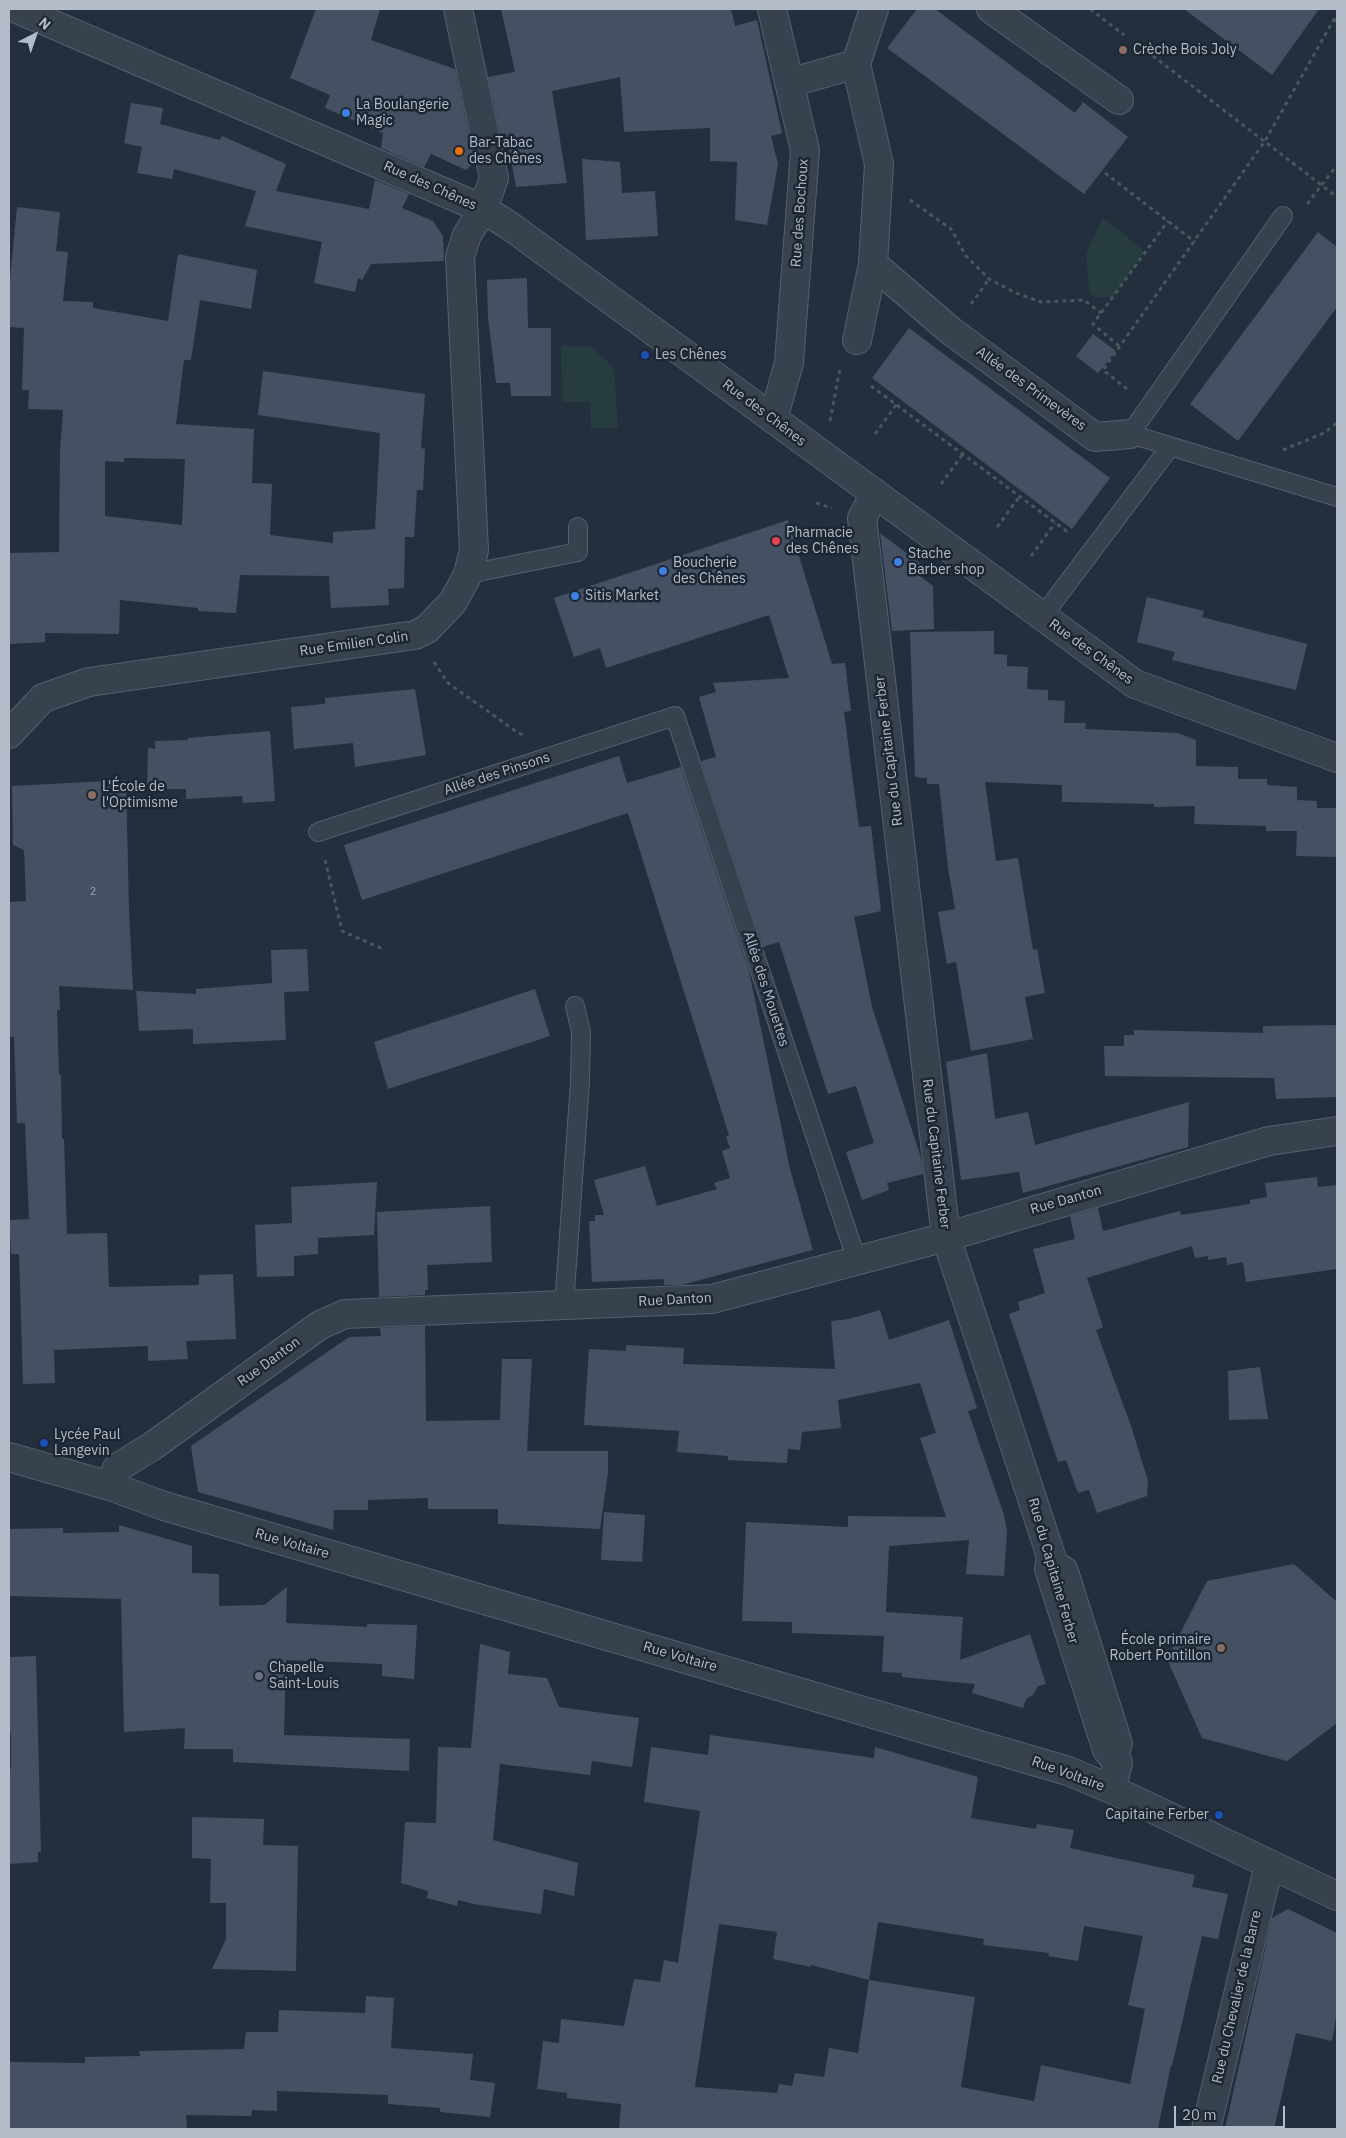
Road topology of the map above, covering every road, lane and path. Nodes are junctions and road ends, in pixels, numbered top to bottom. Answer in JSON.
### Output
{"nodes":[{"id":1,"x":16,"y":9,"type":"edge"},
{"id":2,"x":458,"y":9,"type":"edge"},
{"id":3,"x":772,"y":9,"type":"edge"},
{"id":4,"x":874,"y":9,"type":"edge"},
{"id":5,"x":991,"y":9,"type":"edge"},
{"id":6,"x":1090,"y":9,"type":"edge"},
{"id":7,"x":1336,"y":16,"type":"edge"},
{"id":8,"x":1337,"y":26,"type":"edge"},
{"id":9,"x":1124,"y":35,"type":"dead end"},
{"id":10,"x":1140,"y":46,"type":"dead end"},
{"id":11,"x":856,"y":64,"type":"junction"},
{"id":12,"x":789,"y":82,"type":"junction"},
{"id":13,"x":1119,"y":100,"type":"dead end"},
{"id":14,"x":1265,"y":141,"type":"junction"},
{"id":15,"x":879,"y":164,"type":"junction"},
{"id":16,"x":1337,"y":165,"type":"edge"},
{"id":17,"x":1105,"y":173,"type":"dead end"},
{"id":18,"x":1322,"y":186,"type":"junction"},
{"id":19,"x":1337,"y":197,"type":"edge"},
{"id":20,"x":483,"y":209,"type":"junction"},
{"id":21,"x":1283,"y":216,"type":"joint"},
{"id":22,"x":1168,"y":221,"type":"junction"},
{"id":23,"x":1195,"y":242,"type":"junction"},
{"id":24,"x":873,"y":264,"type":"junction"},
{"id":25,"x":1101,"y":313,"type":"junction"},
{"id":26,"x":857,"y":340,"type":"joint"},
{"id":27,"x":1119,"y":346,"type":"junction"},
{"id":28,"x":871,"y":386,"type":"dead end"},
{"id":29,"x":896,"y":406,"type":"junction"},
{"id":30,"x":1148,"y":407,"type":"junction"},
{"id":31,"x":773,"y":419,"type":"junction"},
{"id":32,"x":1337,"y":423,"type":"edge"},
{"id":33,"x":874,"y":434,"type":"dead end"},
{"id":34,"x":1130,"y":434,"type":"junction"},
{"id":35,"x":1170,"y":447,"type":"junction"},
{"id":36,"x":814,"y":451,"type":"junction"},
{"id":37,"x":963,"y":454,"type":"junction"},
{"id":38,"x":1238,"y":467,"type":"junction"},
{"id":39,"x":940,"y":484,"type":"dead end"},
{"id":40,"x":875,"y":494,"type":"junction"},
{"id":41,"x":1020,"y":496,"type":"junction"},
{"id":42,"x":1337,"y":497,"type":"edge"},
{"id":43,"x":1055,"y":523,"type":"junction"},
{"id":44,"x":578,"y":527,"type":"dead end"},
{"id":45,"x":997,"y":527,"type":"dead end"},
{"id":46,"x":1092,"y":550,"type":"junction"},
{"id":47,"x":1031,"y":556,"type":"dead end"},
{"id":48,"x":468,"y":574,"type":"junction"},
{"id":49,"x":1042,"y":617,"type":"junction"},
{"id":50,"x":415,"y":635,"type":"junction"},
{"id":51,"x":675,"y":716,"type":"joint"},
{"id":52,"x":9,"y":734,"type":"edge"},
{"id":53,"x":568,"y":751,"type":"junction"},
{"id":54,"x":1337,"y":758,"type":"edge"},
{"id":55,"x":318,"y":832,"type":"joint"},
{"id":56,"x":383,"y":949,"type":"dead end"},
{"id":57,"x":575,"y":1006,"type":"dead end"},
{"id":58,"x":1337,"y":1131,"type":"edge"},
{"id":59,"x":946,"y":1237,"type":"junction"},
{"id":60,"x":857,"y":1261,"type":"junction"},
{"id":61,"x":564,"y":1305,"type":"junction"},
{"id":62,"x":9,"y":1457,"type":"edge"},
{"id":63,"x":110,"y":1486,"type":"junction"},
{"id":64,"x":1111,"y":1789,"type":"junction"},
{"id":65,"x":1268,"y":1865,"type":"junction"},
{"id":66,"x":1337,"y":1896,"type":"edge"},
{"id":67,"x":1206,"y":2129,"type":"edge"}],
"edges":[{"from":1,"to":20,"type":"street","name":"Rue des Chênes"},
{"from":2,"to":20,"type":"street","name":"Rue Emilien Colin"},
{"from":3,"to":12,"type":"street","name":"Rue des Bochoux"},
{"from":4,"to":11,"type":"street"},
{"from":5,"to":13,"type":"street"},
{"from":6,"to":9,"type":"path"},
{"from":7,"to":8,"type":"path"},
{"from":7,"to":14,"type":"path"},
{"from":10,"to":14,"type":"path"},
{"from":11,"to":12,"type":"street"},
{"from":11,"to":15,"type":"street"},
{"from":12,"to":31,"type":"street","name":"Rue des Bochoux"},
{"from":14,"to":18,"type":"path"},
{"from":14,"to":23,"type":"path"},
{"from":15,"to":24,"type":"street"},
{"from":15,"to":25,"type":"path"},
{"from":16,"to":18,"type":"path"},
{"from":17,"to":22,"type":"path"},
{"from":18,"to":19,"type":"path"},
{"from":18,"to":21,"type":"path"},
{"from":20,"to":31,"type":"street","name":"Rue des Chênes"},
{"from":20,"to":48,"type":"street","name":"Rue Emilien Colin"},
{"from":21,"to":30,"type":"lane"},
{"from":22,"to":23,"type":"path"},
{"from":22,"to":25,"type":"path"},
{"from":23,"to":27,"type":"path"},
{"from":24,"to":26,"type":"street"},
{"from":24,"to":34,"type":"street","name":"Allée des Primevères"},
{"from":25,"to":27,"type":"path"},
{"from":26,"to":36,"type":"path"},
{"from":27,"to":30,"type":"path"},
{"from":28,"to":29,"type":"path"},
{"from":29,"to":33,"type":"path"},
{"from":29,"to":37,"type":"path"},
{"from":30,"to":34,"type":"lane"},
{"from":31,"to":36,"type":"street","name":"Rue des Chênes"},
{"from":32,"to":38,"type":"path"},
{"from":34,"to":35,"type":"lane"},
{"from":35,"to":38,"type":"lane"},
{"from":35,"to":46,"type":"lane"},
{"from":36,"to":40,"type":"street","name":"Rue des Chênes"},
{"from":37,"to":39,"type":"path"},
{"from":37,"to":41,"type":"path"},
{"from":38,"to":42,"type":"lane"},
{"from":40,"to":49,"type":"street","name":"Rue des Chênes"},
{"from":40,"to":59,"type":"street","name":"Rue du Capitaine Ferber"},
{"from":41,"to":43,"type":"path"},
{"from":41,"to":45,"type":"path"},
{"from":43,"to":46,"type":"path"},
{"from":43,"to":47,"type":"path"},
{"from":44,"to":48,"type":"lane"},
{"from":46,"to":49,"type":"lane"},
{"from":48,"to":50,"type":"street","name":"Rue Emilien Colin"},
{"from":49,"to":54,"type":"street","name":"Rue des Chênes"},
{"from":50,"to":52,"type":"street","name":"Rue Emilien Colin"},
{"from":50,"to":53,"type":"path"},
{"from":51,"to":53,"type":"lane","name":"Allée des Pinsons"},
{"from":51,"to":60,"type":"lane","name":"Allée des Mouettes"},
{"from":53,"to":55,"type":"lane","name":"Allée des Pinsons"},
{"from":55,"to":56,"type":"path"},
{"from":57,"to":61,"type":"lane"},
{"from":58,"to":59,"type":"street","name":"Rue Danton"},
{"from":59,"to":60,"type":"street","name":"Rue Danton"},
{"from":59,"to":64,"type":"street","name":"Rue du Capitaine Ferber"},
{"from":60,"to":61,"type":"street","name":"Rue Danton"},
{"from":61,"to":63,"type":"street","name":"Rue Danton"},
{"from":62,"to":63,"type":"street","name":"Rue Voltaire"},
{"from":63,"to":64,"type":"street","name":"Rue Voltaire"},
{"from":64,"to":65,"type":"street","name":"Rue Voltaire"},
{"from":65,"to":66,"type":"street","name":"Rue Voltaire"},
{"from":65,"to":67,"type":"street","name":"Rue du Chevalier de la Barre"}]}
